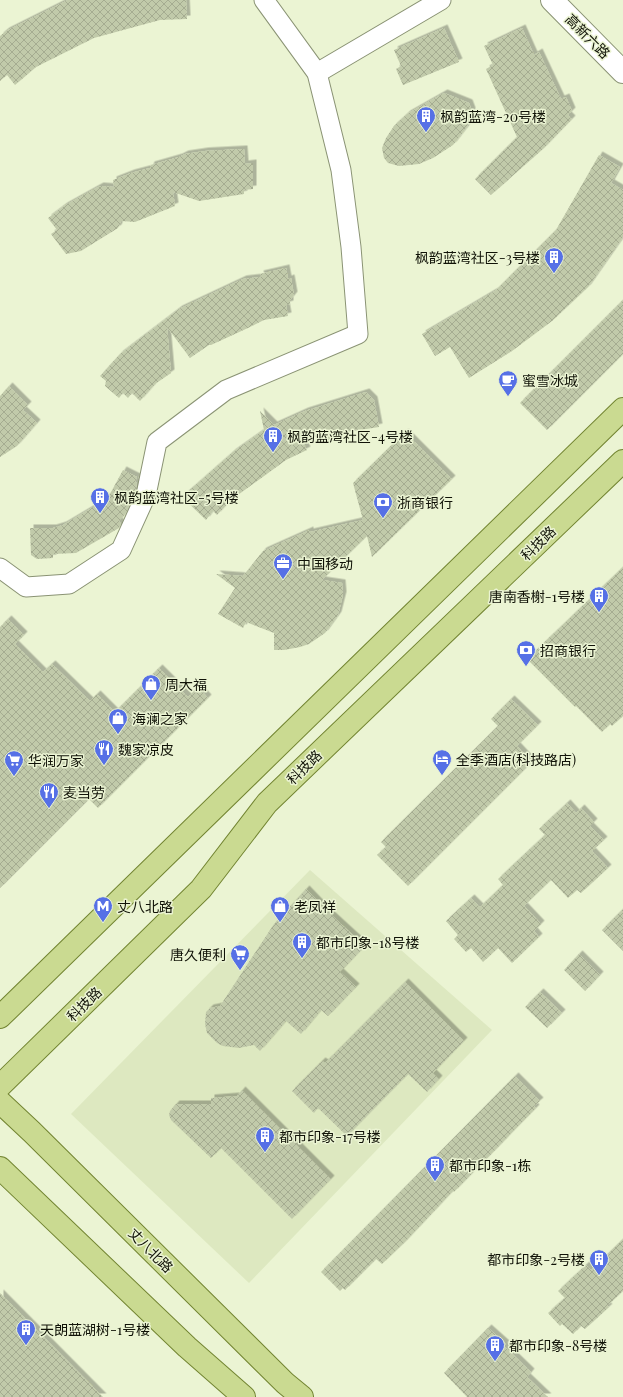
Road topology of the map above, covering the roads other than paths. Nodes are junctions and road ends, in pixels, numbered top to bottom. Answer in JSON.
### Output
{"nodes":[{"id":1,"x":264,"y":0,"type":"edge"},
{"id":2,"x":441,"y":0,"type":"edge"},
{"id":3,"x":552,"y":0,"type":"edge"},
{"id":4,"x":623,"y":72,"type":"edge"},
{"id":5,"x":316,"y":73,"type":"junction"},
{"id":6,"x":623,"y":409,"type":"edge"},
{"id":7,"x":623,"y":461,"type":"edge"},
{"id":8,"x":0,"y":568,"type":"edge"},
{"id":9,"x":0,"y":1017,"type":"edge"},
{"id":10,"x":0,"y":1086,"type":"edge"},
{"id":11,"x":0,"y":1102,"type":"edge"},
{"id":12,"x":0,"y":1168,"type":"edge"},
{"id":13,"x":244,"y":1397,"type":"edge"},
{"id":14,"x":302,"y":1397,"type":"edge"}],
"edges":[{"from":1,"to":5,"type":"street"},
{"from":2,"to":5,"type":"street"},
{"from":3,"to":4,"type":"street","name":"高新六路"},
{"from":5,"to":8,"type":"street"},
{"from":6,"to":9,"type":"main road"},
{"from":7,"to":10,"type":"main road","name":"科技路"},
{"from":11,"to":14,"type":"main road","name":"丈八北路"},
{"from":12,"to":13,"type":"main road"}]}
